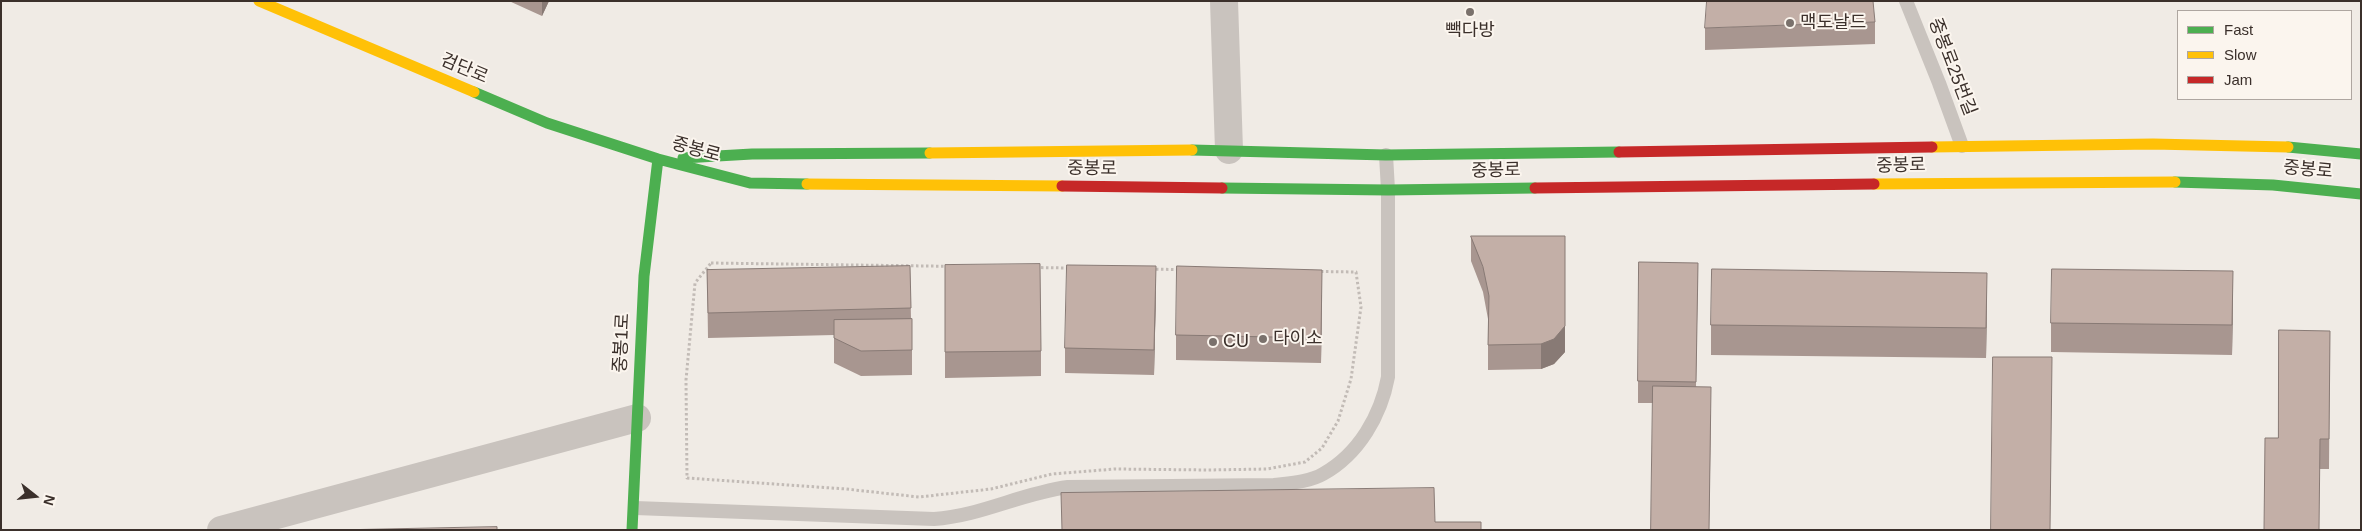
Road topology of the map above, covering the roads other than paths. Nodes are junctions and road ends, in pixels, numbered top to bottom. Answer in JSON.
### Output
{"nodes":[{"id":1,"x":260,"y":1,"type":"edge"},
{"id":2,"x":1224,"y":1,"type":"edge"},
{"id":3,"x":1906,"y":1,"type":"edge"},
{"id":4,"x":1962,"y":146,"type":"junction"},
{"id":5,"x":1228,"y":150,"type":"junction"},
{"id":6,"x":2361,"y":154,"type":"edge"},
{"id":7,"x":1386,"y":155,"type":"junction"},
{"id":8,"x":658,"y":159,"type":"junction"},
{"id":9,"x":1388,"y":190,"type":"junction"},
{"id":10,"x":2361,"y":194,"type":"edge"},
{"id":11,"x":637,"y":418,"type":"junction"},
{"id":12,"x":635,"y":508,"type":"junction"},
{"id":13,"x":221,"y":530,"type":"edge"},
{"id":14,"x":632,"y":530,"type":"edge"}],
"edges":[{"from":1,"to":8,"type":"street","name":"검단로"},
{"from":2,"to":5,"type":"street"},
{"from":3,"to":4,"type":"lane","name":"중봉로25번길"},
{"from":4,"to":6,"type":"street","name":"중봉로"},
{"from":4,"to":7,"type":"street","name":"중봉로"},
{"from":5,"to":7,"type":"street","name":"중봉로"},
{"from":5,"to":8,"type":"street","name":"중봉로"},
{"from":7,"to":9,"type":"lane"},
{"from":8,"to":9,"type":"street","name":"중봉로"},
{"from":8,"to":11,"type":"street","name":"중봉1로"},
{"from":9,"to":10,"type":"street","name":"중봉로"},
{"from":9,"to":12,"type":"lane"},
{"from":11,"to":12,"type":"street","name":"중봉1로"},
{"from":11,"to":13,"type":"street"},
{"from":12,"to":14,"type":"street","name":"중봉1로"}]}
